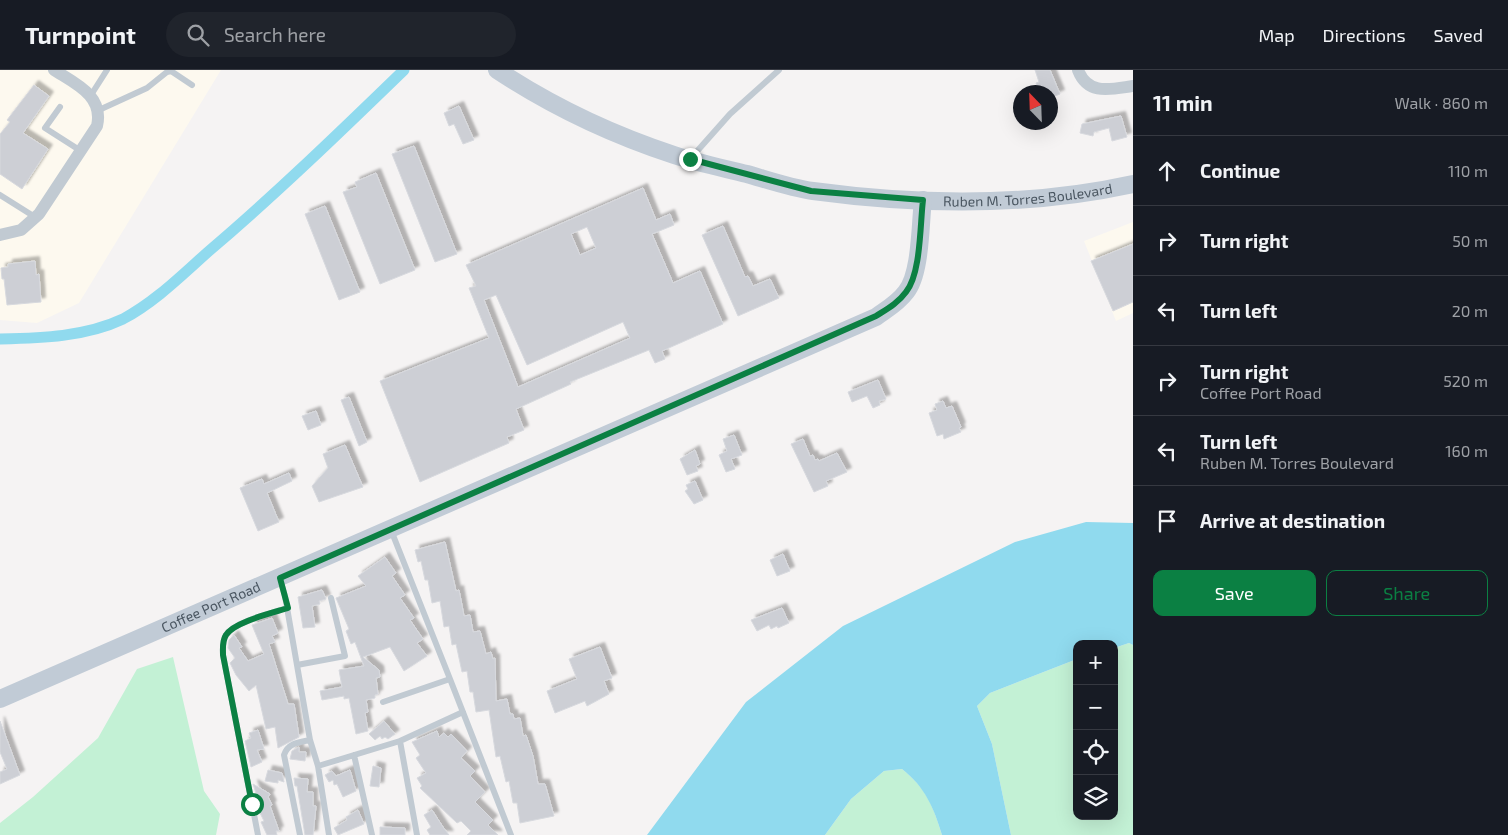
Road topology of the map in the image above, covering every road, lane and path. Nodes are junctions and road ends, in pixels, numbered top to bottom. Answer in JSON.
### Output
{"nodes":[{"id":1,"x":54,"y":70,"type":"edge"},
{"id":2,"x":107,"y":70,"type":"edge"},
{"id":3,"x":497,"y":70,"type":"edge"},
{"id":4,"x":779,"y":70,"type":"edge"},
{"id":5,"x":1078,"y":70,"type":"edge"},
{"id":6,"x":192,"y":85,"type":"dead end"},
{"id":7,"x":1133,"y":86,"type":"edge"},
{"id":8,"x":91,"y":95,"type":"junction"},
{"id":9,"x":60,"y":107,"type":"dead end"},
{"id":10,"x":99,"y":110,"type":"junction"},
{"id":11,"x":81,"y":151,"type":"junction"},
{"id":12,"x":690,"y":159,"type":"junction"},
{"id":13,"x":1133,"y":184,"type":"edge"},
{"id":14,"x":0,"y":195,"type":"edge"},
{"id":15,"x":923,"y":200,"type":"junction"},
{"id":16,"x":35,"y":217,"type":"junction"},
{"id":17,"x":0,"y":235,"type":"edge"},
{"id":18,"x":391,"y":529,"type":"junction"},
{"id":19,"x":280,"y":578,"type":"junction"},
{"id":20,"x":331,"y":598,"type":"dead end"},
{"id":21,"x":288,"y":608,"type":"junction"},
{"id":22,"x":297,"y":666,"type":"junction"},
{"id":23,"x":450,"y":679,"type":"junction"},
{"id":24,"x":0,"y":699,"type":"edge"},
{"id":25,"x":384,"y":702,"type":"dead end"},
{"id":26,"x":463,"y":712,"type":"junction"},
{"id":27,"x":310,"y":740,"type":"junction"},
{"id":28,"x":400,"y":741,"type":"junction"},
{"id":29,"x":354,"y":755,"type":"junction"},
{"id":30,"x":318,"y":766,"type":"junction"},
{"id":31,"x":258,"y":835,"type":"edge"},
{"id":32,"x":300,"y":835,"type":"edge"},
{"id":33,"x":329,"y":835,"type":"edge"},
{"id":34,"x":372,"y":835,"type":"edge"},
{"id":35,"x":416,"y":835,"type":"edge"},
{"id":36,"x":511,"y":835,"type":"edge"}],
"edges":[{"from":1,"to":8,"type":"street"},
{"from":2,"to":8,"type":"lane"},
{"from":3,"to":12,"type":"street","name":"Ruben M. Torres Boulevard"},
{"from":4,"to":12,"type":"lane"},
{"from":5,"to":7,"type":"street"},
{"from":6,"to":10,"type":"lane"},
{"from":8,"to":10,"type":"street"},
{"from":9,"to":11,"type":"lane"},
{"from":10,"to":11,"type":"street"},
{"from":11,"to":16,"type":"street"},
{"from":12,"to":15,"type":"street","name":"Ruben M. Torres Boulevard"},
{"from":13,"to":15,"type":"street","name":"Ruben M. Torres Boulevard"},
{"from":14,"to":16,"type":"lane"},
{"from":15,"to":18,"type":"street","name":"Coffee Port Road"},
{"from":16,"to":17,"type":"street"},
{"from":18,"to":19,"type":"street","name":"Coffee Port Road"},
{"from":18,"to":23,"type":"lane"},
{"from":19,"to":21,"type":"lane"},
{"from":19,"to":24,"type":"street","name":"Coffee Port Road"},
{"from":20,"to":22,"type":"lane"},
{"from":21,"to":22,"type":"lane"},
{"from":21,"to":31,"type":"lane"},
{"from":22,"to":27,"type":"lane"},
{"from":23,"to":25,"type":"lane"},
{"from":23,"to":26,"type":"lane"},
{"from":26,"to":28,"type":"lane"},
{"from":26,"to":36,"type":"lane"},
{"from":27,"to":30,"type":"lane"},
{"from":27,"to":32,"type":"lane"},
{"from":28,"to":29,"type":"lane"},
{"from":28,"to":35,"type":"lane"},
{"from":29,"to":30,"type":"lane"},
{"from":29,"to":34,"type":"lane"},
{"from":30,"to":33,"type":"lane"}]}
